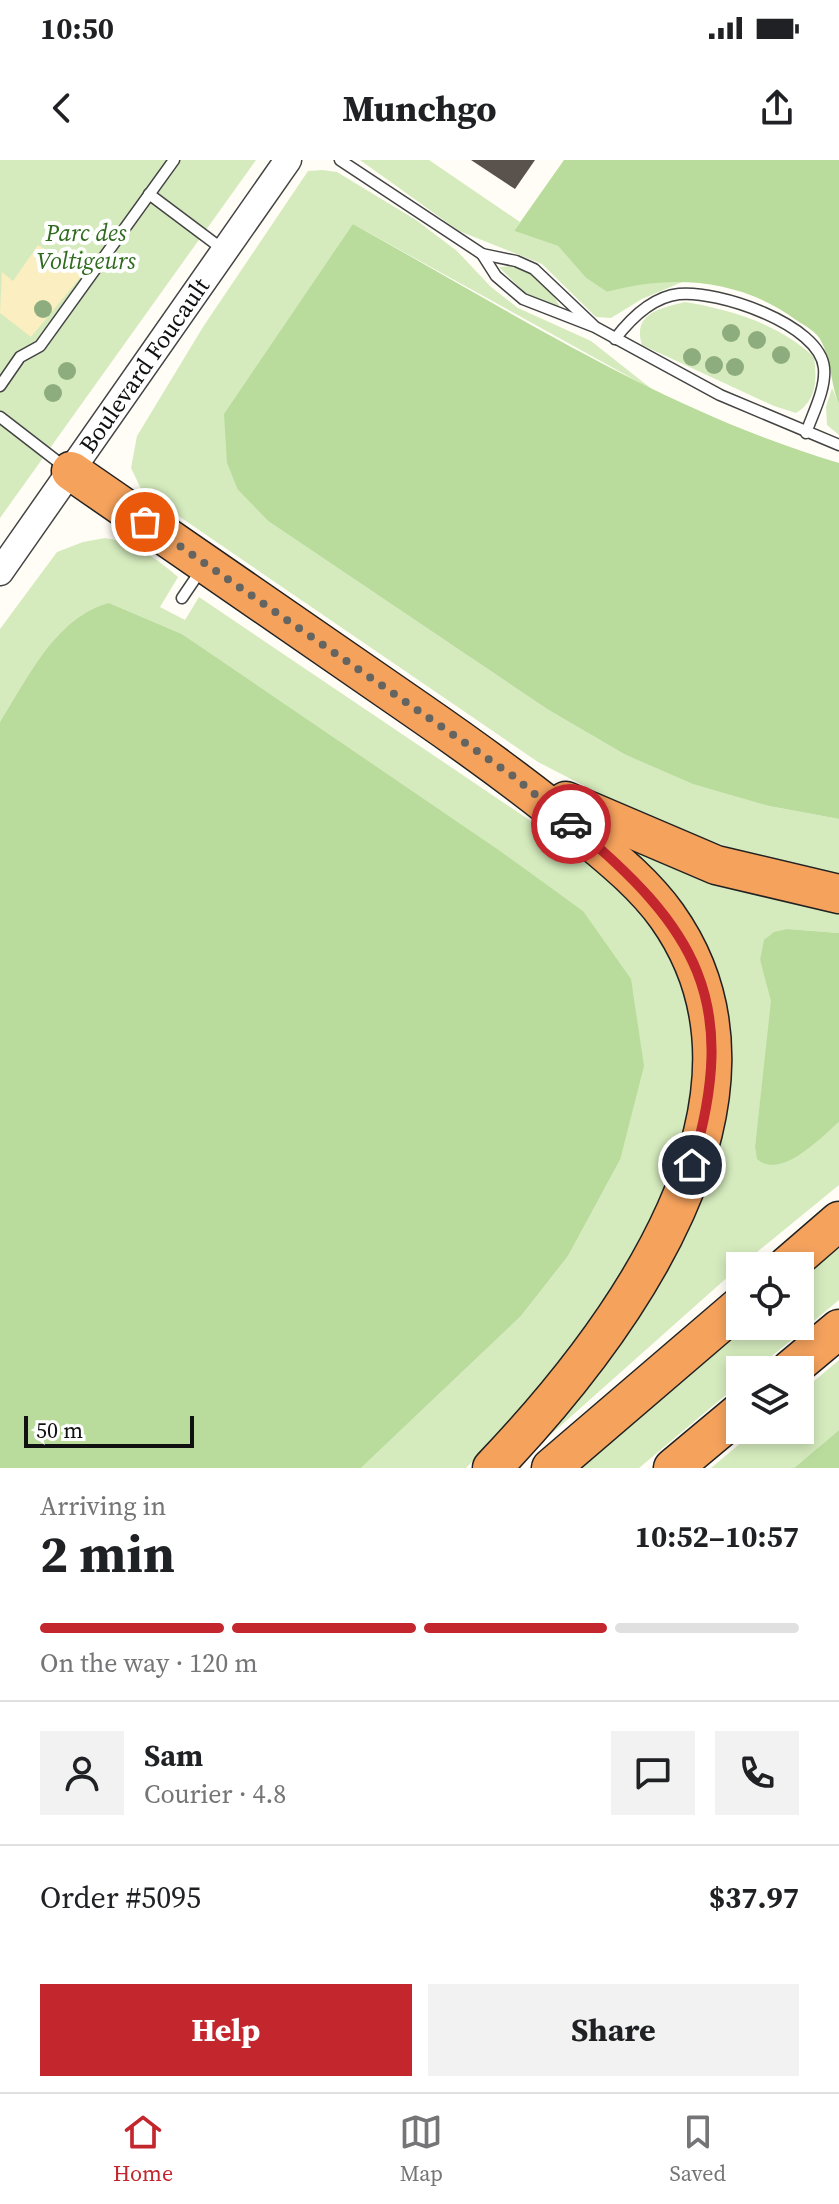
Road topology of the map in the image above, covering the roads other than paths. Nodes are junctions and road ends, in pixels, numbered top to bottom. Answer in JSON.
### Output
{"nodes":[{"id":1,"x":174,"y":160,"type":"edge"},
{"id":2,"x":288,"y":160,"type":"edge"},
{"id":3,"x":340,"y":160,"type":"edge"},
{"id":4,"x":149,"y":194,"type":"junction"},
{"id":5,"x":225,"y":251,"type":"junction"},
{"id":6,"x":482,"y":254,"type":"junction"},
{"id":7,"x":595,"y":327,"type":"junction"},
{"id":8,"x":615,"y":339,"type":"junction"},
{"id":9,"x":0,"y":386,"type":"edge"},
{"id":10,"x":0,"y":417,"type":"edge"},
{"id":11,"x":806,"y":433,"type":"junction"},
{"id":12,"x":839,"y":445,"type":"edge"},
{"id":13,"x":71,"y":471,"type":"junction"},
{"id":14,"x":205,"y":564,"type":"junction"},
{"id":15,"x":0,"y":572,"type":"edge"},
{"id":16,"x":182,"y":598,"type":"dead end"},
{"id":17,"x":513,"y":776,"type":"junction"},
{"id":18,"x":839,"y":894,"type":"edge"},
{"id":19,"x":839,"y":1221,"type":"edge"},
{"id":20,"x":803,"y":1252,"type":"edge"},
{"id":21,"x":726,"y":1318,"type":"edge"},
{"id":22,"x":839,"y":1329,"type":"edge"},
{"id":23,"x":807,"y":1356,"type":"edge"},
{"id":24,"x":726,"y":1424,"type":"edge"},
{"id":25,"x":492,"y":1468,"type":"edge"},
{"id":26,"x":551,"y":1468,"type":"edge"},
{"id":27,"x":673,"y":1468,"type":"edge"}],
"edges":[{"from":1,"to":4,"type":"lane"},
{"from":2,"to":5,"type":"street","name":"Boulevard Foucault"},
{"from":3,"to":6,"type":"lane"},
{"from":4,"to":5,"type":"lane"},
{"from":4,"to":9,"type":"lane"},
{"from":5,"to":13,"type":"street","name":"Boulevard Foucault"},
{"from":6,"to":7,"type":"lane"},
{"from":6,"to":7,"type":"lane"},
{"from":7,"to":8,"type":"lane"},
{"from":8,"to":11,"type":"lane"},
{"from":8,"to":11,"type":"lane"},
{"from":10,"to":13,"type":"lane"},
{"from":11,"to":12,"type":"lane"},
{"from":13,"to":14,"type":"highway"},
{"from":13,"to":15,"type":"street","name":"Boulevard Foucault"},
{"from":14,"to":16,"type":"lane"},
{"from":14,"to":17,"type":"highway"},
{"from":17,"to":18,"type":"highway"},
{"from":17,"to":25,"type":"highway"},
{"from":19,"to":20,"type":"highway"},
{"from":21,"to":26,"type":"highway"},
{"from":22,"to":23,"type":"highway"},
{"from":24,"to":27,"type":"highway"}]}
